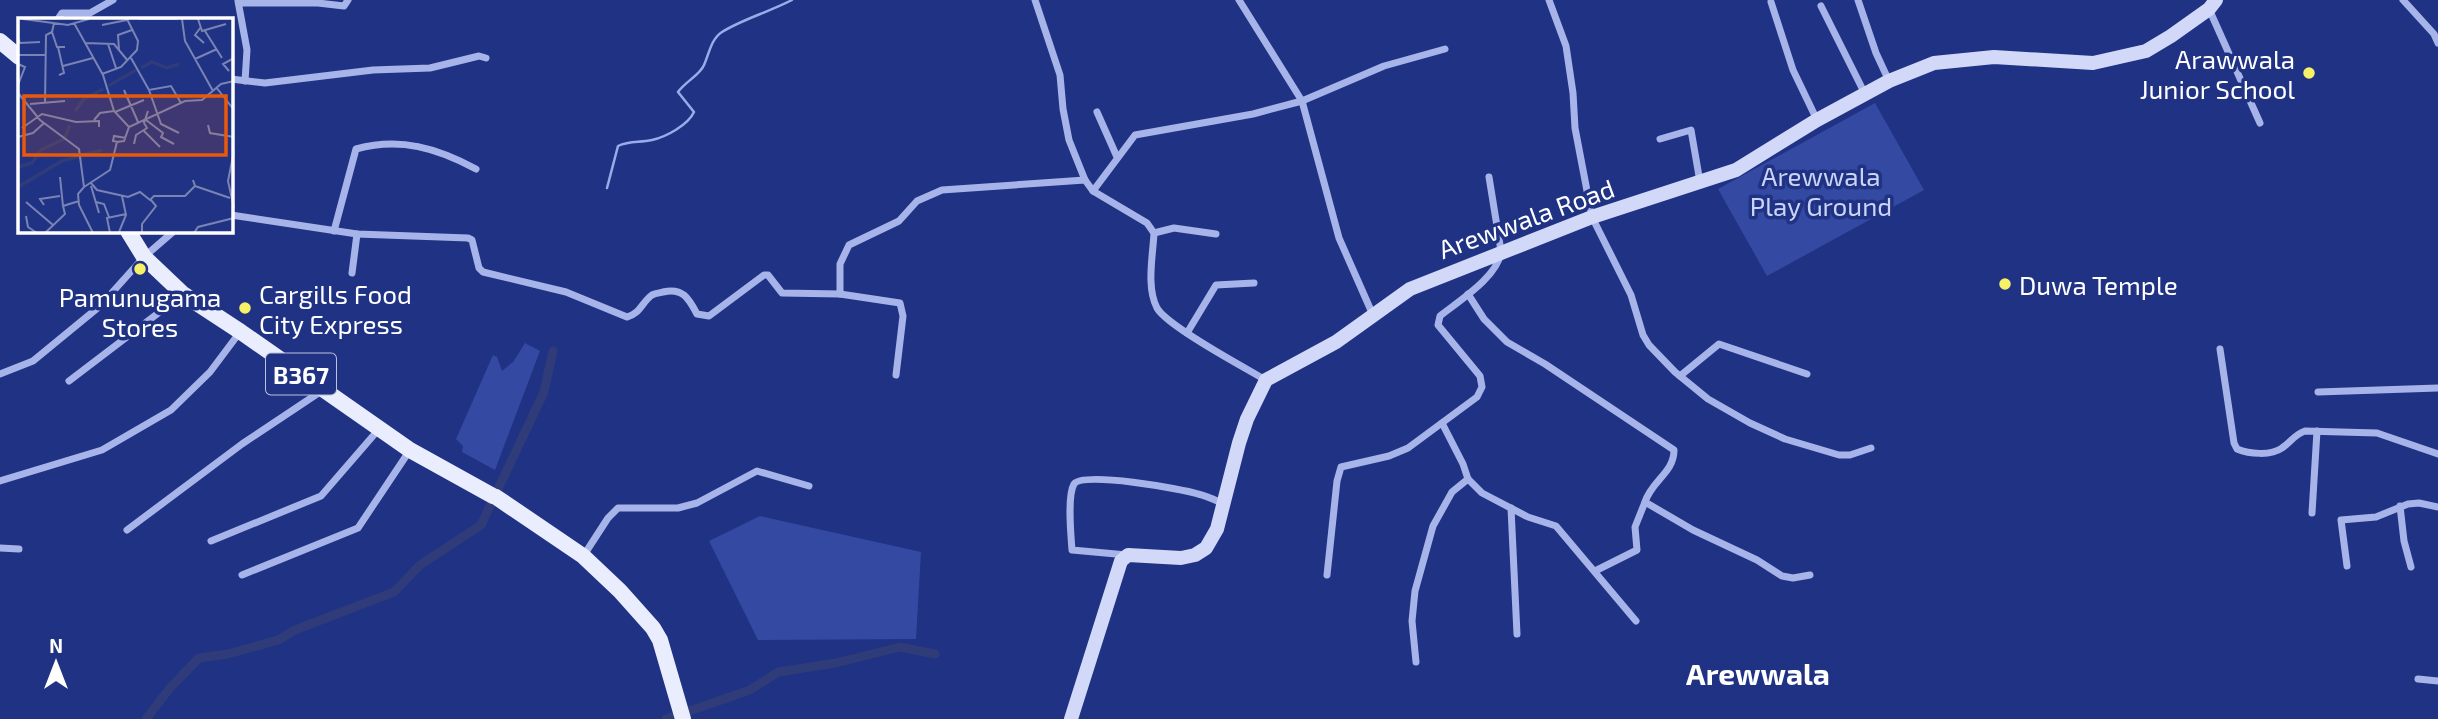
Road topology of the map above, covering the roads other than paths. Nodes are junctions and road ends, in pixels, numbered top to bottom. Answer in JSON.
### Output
{"nodes":[{"id":1,"x":113,"y":0,"type":"edge"},
{"id":2,"x":348,"y":0,"type":"edge"},
{"id":3,"x":1035,"y":0,"type":"edge"},
{"id":4,"x":1240,"y":0,"type":"edge"},
{"id":5,"x":1549,"y":0,"type":"edge"},
{"id":6,"x":1858,"y":0,"type":"edge"},
{"id":7,"x":2403,"y":0,"type":"edge"},
{"id":8,"x":238,"y":2,"type":"edge"},
{"id":9,"x":1771,"y":2,"type":"dead end"},
{"id":10,"x":2213,"y":4,"type":"edge"},
{"id":11,"x":1821,"y":6,"type":"dead end"},
{"id":12,"x":59,"y":18,"type":"edge"},
{"id":13,"x":0,"y":41,"type":"edge"},
{"id":14,"x":2438,"y":43,"type":"edge"},
{"id":15,"x":1446,"y":49,"type":"dead end"},
{"id":16,"x":18,"y":56,"type":"edge"},
{"id":17,"x":486,"y":58,"type":"dead end"},
{"id":18,"x":233,"y":79,"type":"edge"},
{"id":19,"x":245,"y":80,"type":"junction"},
{"id":20,"x":1889,"y":81,"type":"junction"},
{"id":21,"x":1865,"y":94,"type":"junction"},
{"id":22,"x":1302,"y":101,"type":"junction"},
{"id":23,"x":1097,"y":112,"type":"dead end"},
{"id":24,"x":1816,"y":120,"type":"junction"},
{"id":25,"x":2260,"y":123,"type":"dead end"},
{"id":26,"x":1660,"y":139,"type":"dead end"},
{"id":27,"x":1117,"y":157,"type":"junction"},
{"id":28,"x":476,"y":169,"type":"dead end"},
{"id":29,"x":1489,"y":177,"type":"dead end"},
{"id":30,"x":1085,"y":180,"type":"junction"},
{"id":31,"x":1700,"y":183,"type":"junction"},
{"id":32,"x":1093,"y":191,"type":"junction"},
{"id":33,"x":233,"y":215,"type":"edge"},
{"id":34,"x":1592,"y":217,"type":"junction"},
{"id":35,"x":334,"y":232,"type":"junction"},
{"id":36,"x":129,"y":233,"type":"edge"},
{"id":37,"x":172,"y":233,"type":"edge"},
{"id":38,"x":1154,"y":233,"type":"junction"},
{"id":39,"x":357,"y":234,"type":"junction"},
{"id":40,"x":1216,"y":234,"type":"dead end"},
{"id":41,"x":1502,"y":251,"type":"junction"},
{"id":42,"x":144,"y":257,"type":"junction"},
{"id":43,"x":352,"y":273,"type":"dead end"},
{"id":44,"x":1254,"y":283,"type":"dead end"},
{"id":45,"x":183,"y":294,"type":"junction"},
{"id":46,"x":839,"y":294,"type":"junction"},
{"id":47,"x":1468,"y":294,"type":"junction"},
{"id":48,"x":1373,"y":315,"type":"junction"},
{"id":49,"x":241,"y":332,"type":"junction"},
{"id":50,"x":1187,"y":333,"type":"junction"},
{"id":51,"x":2220,"y":349,"type":"dead end"},
{"id":52,"x":0,"y":374,"type":"edge"},
{"id":53,"x":1807,"y":374,"type":"dead end"},
{"id":54,"x":896,"y":375,"type":"dead end"},
{"id":55,"x":1680,"y":376,"type":"junction"},
{"id":56,"x":1266,"y":380,"type":"junction"},
{"id":57,"x":69,"y":381,"type":"dead end"},
{"id":58,"x":2438,"y":388,"type":"edge"},
{"id":59,"x":324,"y":389,"type":"junction"},
{"id":60,"x":2318,"y":392,"type":"dead end"},
{"id":61,"x":1442,"y":423,"type":"junction"},
{"id":62,"x":379,"y":429,"type":"junction"},
{"id":63,"x":2317,"y":431,"type":"junction"},
{"id":64,"x":1871,"y":449,"type":"dead end"},
{"id":65,"x":410,"y":450,"type":"junction"},
{"id":66,"x":2438,"y":454,"type":"edge"},
{"id":67,"x":1468,"y":479,"type":"junction"},
{"id":68,"x":0,"y":481,"type":"edge"},
{"id":69,"x":809,"y":486,"type":"dead end"},
{"id":70,"x":1645,"y":502,"type":"junction"},
{"id":71,"x":1224,"y":504,"type":"junction"},
{"id":72,"x":2400,"y":506,"type":"junction"},
{"id":73,"x":2438,"y":507,"type":"edge"},
{"id":74,"x":1511,"y":508,"type":"junction"},
{"id":75,"x":2312,"y":513,"type":"dead end"},
{"id":76,"x":127,"y":530,"type":"dead end"},
{"id":77,"x":211,"y":541,"type":"dead end"},
{"id":78,"x":0,"y":548,"type":"edge"},
{"id":79,"x":19,"y":549,"type":"dead end"},
{"id":80,"x":1128,"y":555,"type":"junction"},
{"id":81,"x":583,"y":556,"type":"junction"},
{"id":82,"x":2347,"y":566,"type":"dead end"},
{"id":83,"x":2411,"y":567,"type":"dead end"},
{"id":84,"x":1595,"y":571,"type":"junction"},
{"id":85,"x":242,"y":575,"type":"dead end"},
{"id":86,"x":1327,"y":575,"type":"dead end"},
{"id":87,"x":1810,"y":575,"type":"dead end"},
{"id":88,"x":1636,"y":621,"type":"dead end"},
{"id":89,"x":1517,"y":634,"type":"dead end"},
{"id":90,"x":1416,"y":662,"type":"dead end"},
{"id":91,"x":2418,"y":680,"type":"dead end"},
{"id":92,"x":2438,"y":681,"type":"edge"},
{"id":93,"x":682,"y":715,"type":"edge"},
{"id":94,"x":1071,"y":719,"type":"edge"}],
"edges":[{"from":1,"to":12,"type":"street"},
{"from":2,"to":8,"type":"street"},
{"from":3,"to":30,"type":"street"},
{"from":4,"to":22,"type":"street"},
{"from":5,"to":34,"type":"street"},
{"from":6,"to":20,"type":"street"},
{"from":7,"to":14,"type":"street"},
{"from":8,"to":19,"type":"street"},
{"from":9,"to":24,"type":"street"},
{"from":10,"to":20,"type":"street","name":"Arewwala Road"},
{"from":10,"to":25,"type":"street"},
{"from":11,"to":21,"type":"street"},
{"from":13,"to":16,"type":"main road"},
{"from":15,"to":22,"type":"street"},
{"from":17,"to":19,"type":"street"},
{"from":18,"to":19,"type":"street"},
{"from":20,"to":21,"type":"street","name":"Arewwala Road"},
{"from":21,"to":24,"type":"street","name":"Arewwala Road"},
{"from":22,"to":27,"type":"street"},
{"from":22,"to":48,"type":"street"},
{"from":23,"to":27,"type":"street"},
{"from":24,"to":31,"type":"street","name":"Arewwala Road"},
{"from":26,"to":31,"type":"street"},
{"from":27,"to":32,"type":"street"},
{"from":28,"to":35,"type":"street"},
{"from":29,"to":41,"type":"street"},
{"from":30,"to":32,"type":"street"},
{"from":30,"to":46,"type":"street"},
{"from":31,"to":34,"type":"street","name":"Arewwala Road"},
{"from":32,"to":38,"type":"street"},
{"from":33,"to":35,"type":"street"},
{"from":34,"to":41,"type":"street","name":"Arewwala Road"},
{"from":34,"to":55,"type":"street"},
{"from":35,"to":39,"type":"street"},
{"from":36,"to":42,"type":"main road","number":"B367"},
{"from":37,"to":42,"type":"street"},
{"from":38,"to":40,"type":"street"},
{"from":38,"to":50,"type":"street"},
{"from":39,"to":43,"type":"street"},
{"from":39,"to":46,"type":"street"},
{"from":41,"to":47,"type":"street"},
{"from":41,"to":48,"type":"street","name":"Arewwala Road"},
{"from":42,"to":45,"type":"main road","number":"B367"},
{"from":42,"to":52,"type":"street"},
{"from":44,"to":50,"type":"street"},
{"from":45,"to":49,"type":"main road","number":"B367"},
{"from":45,"to":57,"type":"street"},
{"from":46,"to":54,"type":"street"},
{"from":47,"to":61,"type":"street"},
{"from":47,"to":70,"type":"street"},
{"from":48,"to":56,"type":"street","name":"Arewwala Road"},
{"from":49,"to":59,"type":"main road","number":"B367"},
{"from":49,"to":68,"type":"street"},
{"from":50,"to":56,"type":"street"},
{"from":51,"to":63,"type":"street"},
{"from":53,"to":55,"type":"street"},
{"from":55,"to":64,"type":"street"},
{"from":56,"to":71,"type":"street"},
{"from":58,"to":60,"type":"street"},
{"from":59,"to":62,"type":"main road","number":"B367"},
{"from":59,"to":76,"type":"street"},
{"from":61,"to":67,"type":"street"},
{"from":61,"to":86,"type":"street"},
{"from":62,"to":65,"type":"main road","number":"B367"},
{"from":62,"to":77,"type":"street"},
{"from":63,"to":66,"type":"street"},
{"from":63,"to":75,"type":"street"},
{"from":65,"to":81,"type":"main road","number":"B367"},
{"from":65,"to":85,"type":"street"},
{"from":67,"to":74,"type":"street"},
{"from":67,"to":90,"type":"street"},
{"from":69,"to":81,"type":"street"},
{"from":70,"to":84,"type":"street"},
{"from":70,"to":87,"type":"street"},
{"from":71,"to":80,"type":"street"},
{"from":71,"to":80,"type":"street"},
{"from":72,"to":73,"type":"street"},
{"from":72,"to":82,"type":"street"},
{"from":72,"to":83,"type":"street"},
{"from":74,"to":84,"type":"street"},
{"from":74,"to":89,"type":"street"},
{"from":78,"to":79,"type":"street"},
{"from":80,"to":94,"type":"street"},
{"from":81,"to":93,"type":"main road","number":"B367"},
{"from":84,"to":88,"type":"street"},
{"from":91,"to":92,"type":"street"}]}
